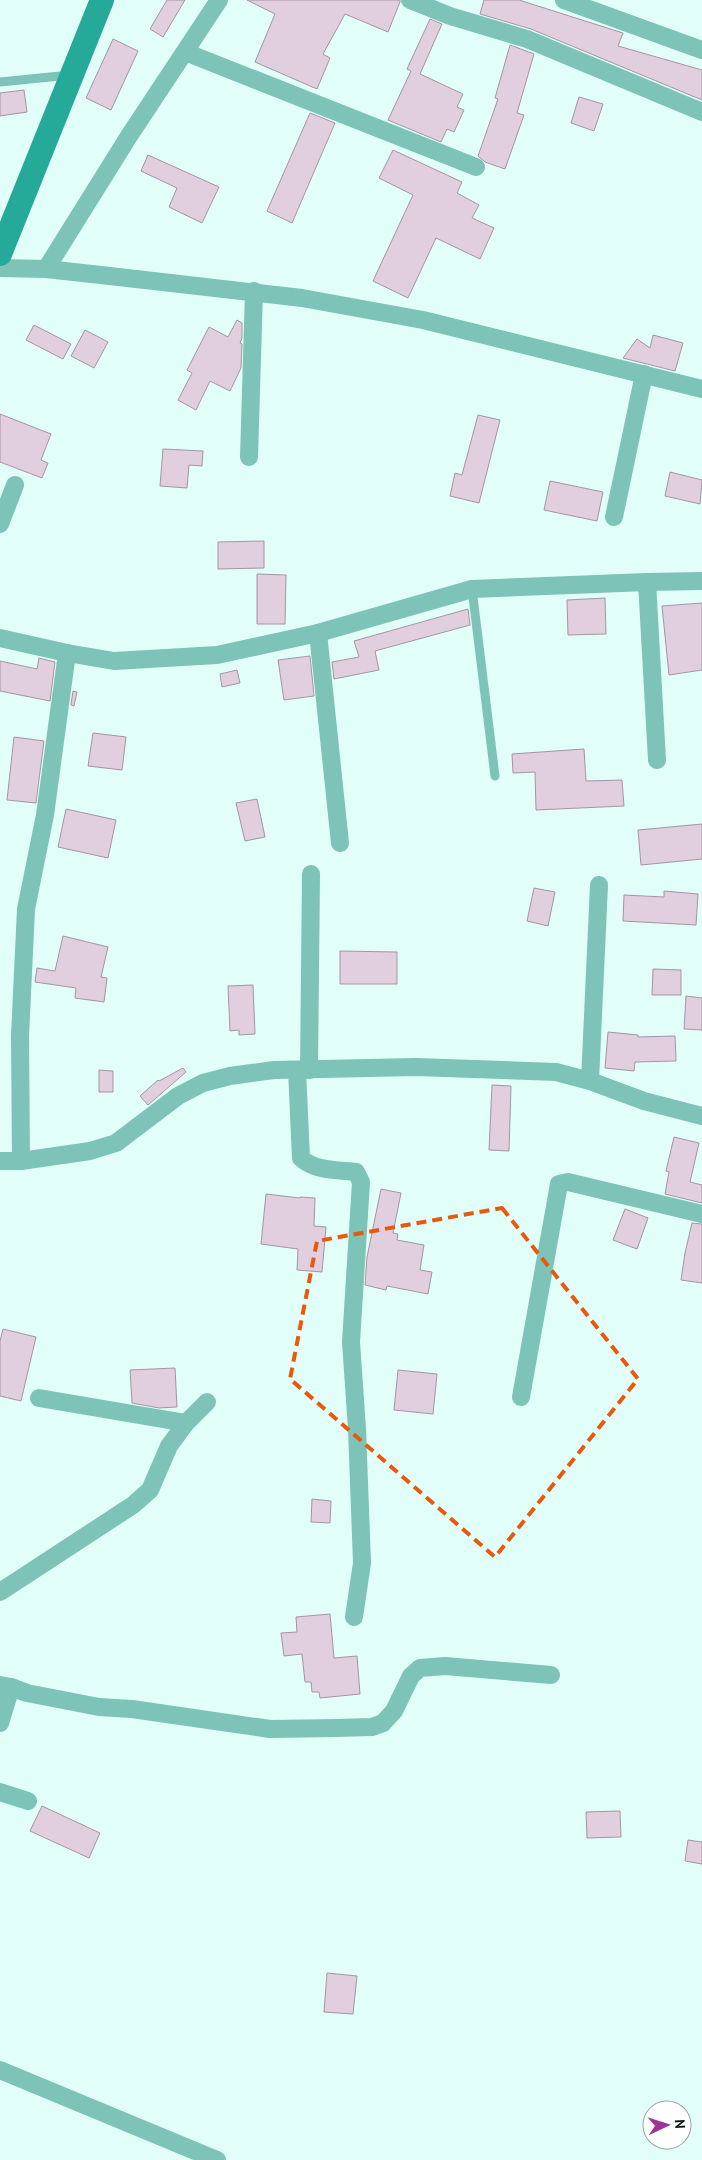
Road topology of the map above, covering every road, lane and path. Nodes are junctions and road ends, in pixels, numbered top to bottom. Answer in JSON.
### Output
{"nodes":[{"id":1,"x":102,"y":0,"type":"edge"},
{"id":2,"x":219,"y":0,"type":"edge"},
{"id":3,"x":410,"y":0,"type":"edge"},
{"id":4,"x":564,"y":0,"type":"edge"},
{"id":5,"x":702,"y":50,"type":"edge"},
{"id":6,"x":185,"y":52,"type":"junction"},
{"id":7,"x":72,"y":74,"type":"junction"},
{"id":8,"x":0,"y":82,"type":"edge"},
{"id":9,"x":702,"y":112,"type":"edge"},
{"id":10,"x":476,"y":167,"type":"dead end"},
{"id":11,"x":0,"y":254,"type":"edge"},
{"id":12,"x":0,"y":268,"type":"edge"},
{"id":13,"x":46,"y":269,"type":"junction"},
{"id":14,"x":254,"y":291,"type":"junction"},
{"id":15,"x":644,"y":374,"type":"junction"},
{"id":16,"x":702,"y":389,"type":"edge"},
{"id":17,"x":249,"y":457,"type":"dead end"},
{"id":18,"x":15,"y":485,"type":"dead end"},
{"id":19,"x":614,"y":517,"type":"dead end"},
{"id":20,"x":0,"y":524,"type":"edge"},
{"id":21,"x":702,"y":581,"type":"edge"},
{"id":22,"x":647,"y":582,"type":"junction"},
{"id":23,"x":472,"y":590,"type":"junction"},
{"id":24,"x":318,"y":633,"type":"junction"},
{"id":25,"x":0,"y":638,"type":"edge"},
{"id":26,"x":67,"y":654,"type":"junction"},
{"id":27,"x":657,"y":760,"type":"dead end"},
{"id":28,"x":495,"y":776,"type":"dead end"},
{"id":29,"x":340,"y":843,"type":"dead end"},
{"id":30,"x":311,"y":874,"type":"dead end"},
{"id":31,"x":599,"y":886,"type":"dead end"},
{"id":32,"x":303,"y":1070,"type":"junction"},
{"id":33,"x":590,"y":1081,"type":"junction"},
{"id":34,"x":702,"y":1116,"type":"edge"},
{"id":35,"x":0,"y":1161,"type":"edge"},
{"id":36,"x":21,"y":1161,"type":"junction"},
{"id":37,"x":702,"y":1214,"type":"edge"},
{"id":38,"x":521,"y":1397,"type":"dead end"},
{"id":39,"x":39,"y":1398,"type":"dead end"},
{"id":40,"x":207,"y":1402,"type":"dead end"},
{"id":41,"x":186,"y":1423,"type":"junction"},
{"id":42,"x":0,"y":1592,"type":"edge"},
{"id":43,"x":354,"y":1617,"type":"dead end"},
{"id":44,"x":551,"y":1675,"type":"dead end"},
{"id":45,"x":6,"y":1686,"type":"edge"},
{"id":46,"x":0,"y":1723,"type":"edge"},
{"id":47,"x":0,"y":1792,"type":"edge"},
{"id":48,"x":28,"y":1801,"type":"dead end"},
{"id":49,"x":0,"y":2070,"type":"edge"},
{"id":50,"x":217,"y":2160,"type":"edge"}],
"edges":[{"from":1,"to":7,"type":"street"},
{"from":2,"to":6,"type":"street"},
{"from":3,"to":9,"type":"street"},
{"from":4,"to":5,"type":"street"},
{"from":6,"to":10,"type":"street"},
{"from":6,"to":13,"type":"street"},
{"from":7,"to":8,"type":"lane"},
{"from":7,"to":11,"type":"street"},
{"from":12,"to":13,"type":"street"},
{"from":13,"to":14,"type":"street"},
{"from":14,"to":15,"type":"street"},
{"from":14,"to":17,"type":"street"},
{"from":15,"to":16,"type":"street"},
{"from":15,"to":19,"type":"street"},
{"from":18,"to":20,"type":"street"},
{"from":21,"to":22,"type":"street"},
{"from":22,"to":23,"type":"street"},
{"from":22,"to":27,"type":"street"},
{"from":23,"to":24,"type":"street"},
{"from":23,"to":28,"type":"lane"},
{"from":24,"to":26,"type":"street"},
{"from":24,"to":29,"type":"street"},
{"from":25,"to":26,"type":"street"},
{"from":26,"to":36,"type":"street"},
{"from":30,"to":32,"type":"street"},
{"from":31,"to":33,"type":"street"},
{"from":32,"to":33,"type":"street"},
{"from":32,"to":36,"type":"street"},
{"from":32,"to":43,"type":"street"},
{"from":33,"to":34,"type":"street"},
{"from":35,"to":36,"type":"street"},
{"from":37,"to":38,"type":"street"},
{"from":39,"to":41,"type":"street"},
{"from":40,"to":41,"type":"street"},
{"from":41,"to":42,"type":"street"},
{"from":44,"to":45,"type":"street"},
{"from":45,"to":46,"type":"street"},
{"from":47,"to":48,"type":"street"},
{"from":49,"to":50,"type":"street"}]}
